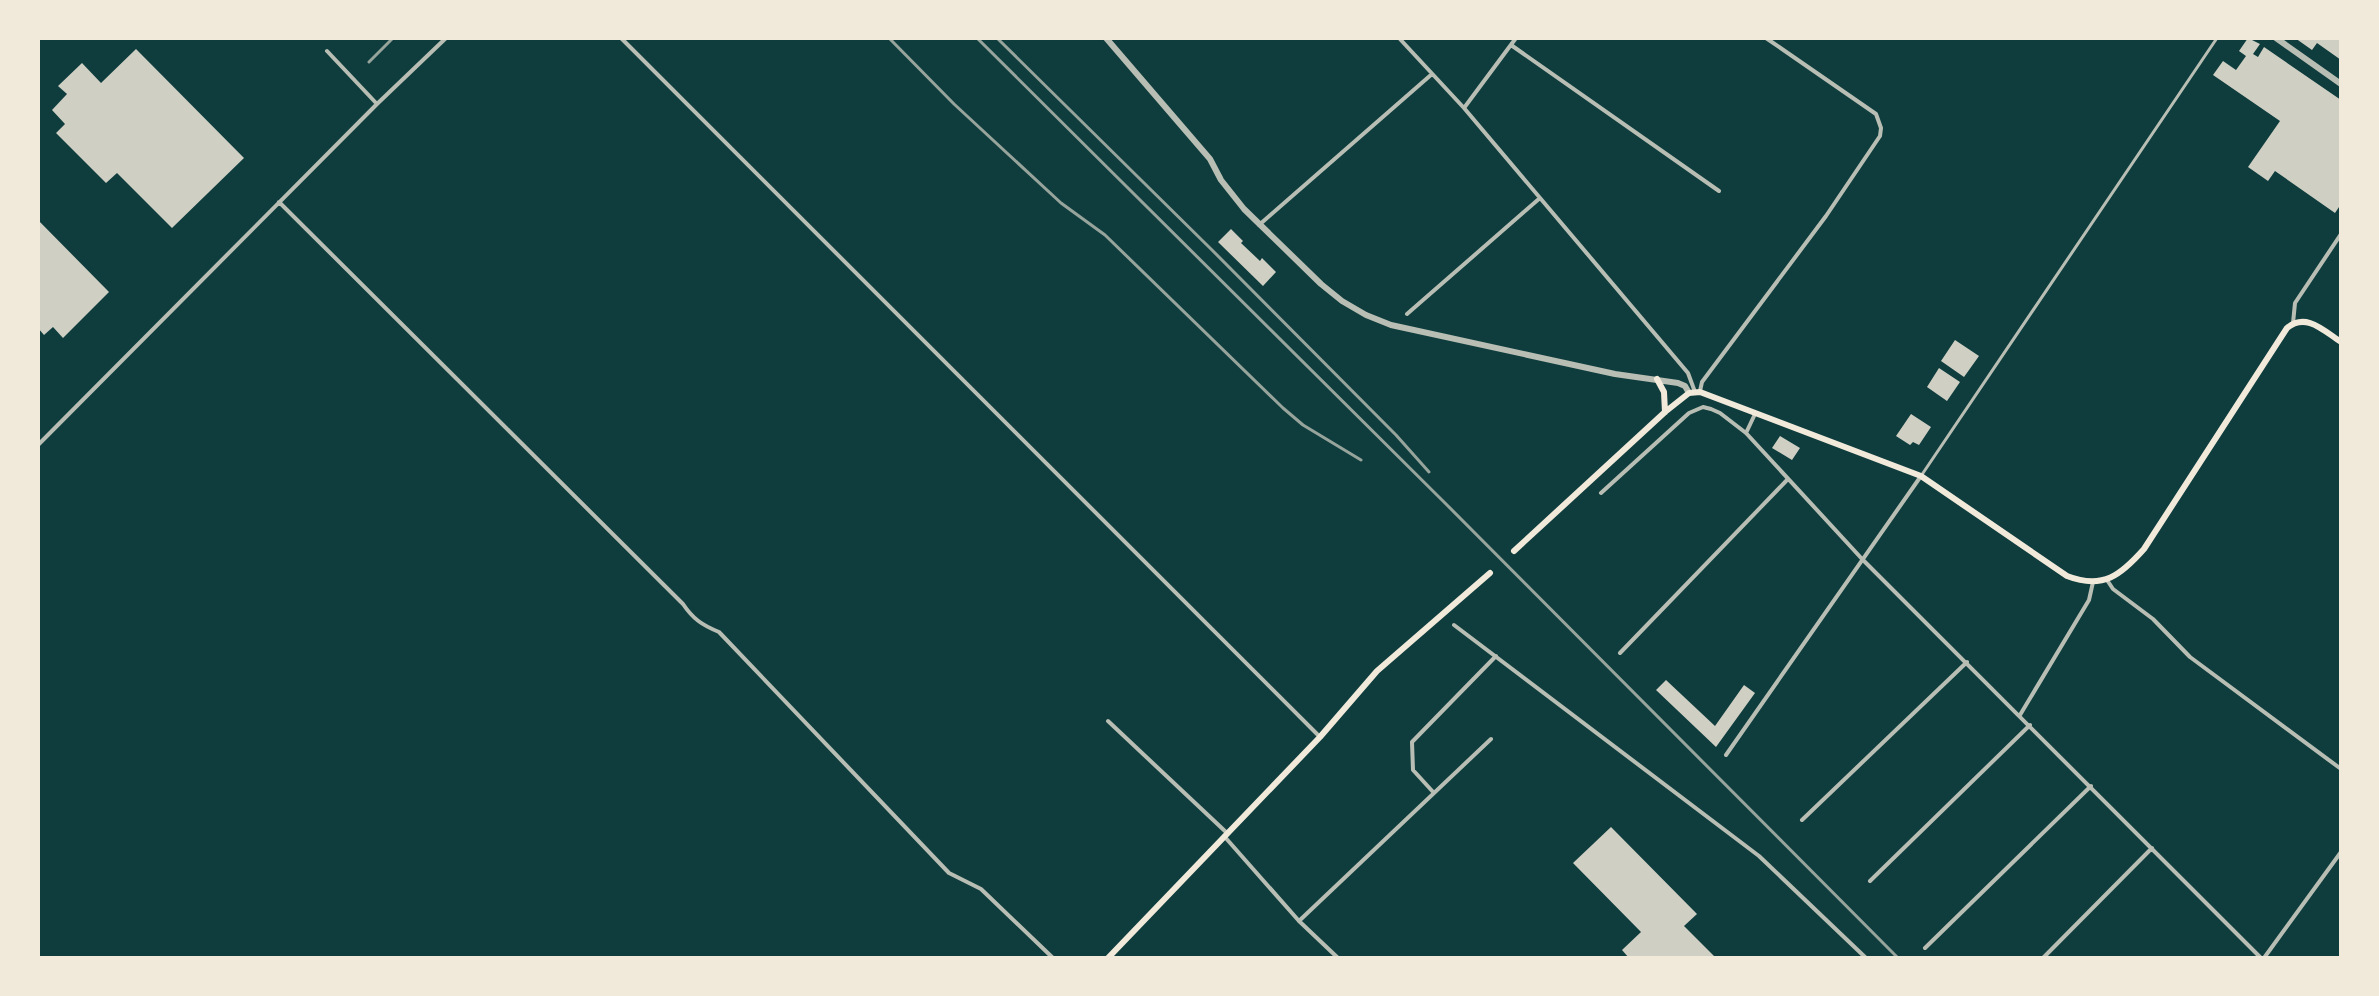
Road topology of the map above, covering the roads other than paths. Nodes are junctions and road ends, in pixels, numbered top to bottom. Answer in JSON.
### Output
{"nodes":[{"id":1,"x":446,"y":38,"type":"edge"},
{"id":2,"x":621,"y":38,"type":"edge"},
{"id":3,"x":1106,"y":38,"type":"edge"},
{"id":4,"x":1399,"y":38,"type":"edge"},
{"id":5,"x":1516,"y":38,"type":"edge"},
{"id":6,"x":1766,"y":38,"type":"edge"},
{"id":7,"x":2217,"y":38,"type":"edge"},
{"id":8,"x":2276,"y":38,"type":"edge"},
{"id":9,"x":1511,"y":45,"type":"junction"},
{"id":10,"x":327,"y":51,"type":"dead end"},
{"id":11,"x":1432,"y":74,"type":"junction"},
{"id":12,"x":2341,"y":84,"type":"edge"},
{"id":13,"x":377,"y":104,"type":"junction"},
{"id":14,"x":1464,"y":108,"type":"junction"},
{"id":15,"x":1719,"y":191,"type":"dead end"},
{"id":16,"x":1540,"y":198,"type":"junction"},
{"id":17,"x":279,"y":202,"type":"junction"},
{"id":18,"x":1259,"y":225,"type":"junction"},
{"id":19,"x":2341,"y":234,"type":"edge"},
{"id":20,"x":1407,"y":314,"type":"dead end"},
{"id":21,"x":2293,"y":323,"type":"junction"},
{"id":22,"x":2341,"y":342,"type":"edge"},
{"id":23,"x":1657,"y":379,"type":"junction"},
{"id":24,"x":1695,"y":392,"type":"junction"},
{"id":25,"x":1756,"y":411,"type":"junction"},
{"id":26,"x":1665,"y":412,"type":"junction"},
{"id":27,"x":1746,"y":433,"type":"junction"},
{"id":28,"x":38,"y":445,"type":"edge"},
{"id":29,"x":1921,"y":476,"type":"junction"},
{"id":30,"x":1787,"y":480,"type":"junction"},
{"id":31,"x":1601,"y":493,"type":"dead end"},
{"id":32,"x":1514,"y":551,"type":"dead end"},
{"id":33,"x":1863,"y":560,"type":"junction"},
{"id":34,"x":1490,"y":573,"type":"dead end"},
{"id":35,"x":2107,"y":580,"type":"junction"},
{"id":36,"x":2093,"y":582,"type":"junction"},
{"id":37,"x":1454,"y":625,"type":"dead end"},
{"id":38,"x":1620,"y":653,"type":"dead end"},
{"id":39,"x":1496,"y":656,"type":"junction"},
{"id":40,"x":1967,"y":662,"type":"junction"},
{"id":41,"x":2020,"y":715,"type":"junction"},
{"id":42,"x":1108,"y":721,"type":"dead end"},
{"id":43,"x":2030,"y":725,"type":"junction"},
{"id":44,"x":1320,"y":737,"type":"junction"},
{"id":45,"x":1491,"y":739,"type":"dead end"},
{"id":46,"x":1726,"y":755,"type":"dead end"},
{"id":47,"x":2341,"y":769,"type":"edge"},
{"id":48,"x":2091,"y":786,"type":"junction"},
{"id":49,"x":1434,"y":793,"type":"junction"},
{"id":50,"x":1802,"y":820,"type":"dead end"},
{"id":51,"x":1226,"y":834,"type":"junction"},
{"id":52,"x":2152,"y":848,"type":"junction"},
{"id":53,"x":2341,"y":852,"type":"edge"},
{"id":54,"x":1870,"y":881,"type":"dead end"},
{"id":55,"x":1299,"y":921,"type":"junction"},
{"id":56,"x":1925,"y":948,"type":"dead end"},
{"id":57,"x":1053,"y":958,"type":"edge"},
{"id":58,"x":1108,"y":958,"type":"edge"},
{"id":59,"x":1338,"y":958,"type":"edge"},
{"id":60,"x":1866,"y":958,"type":"edge"},
{"id":61,"x":2043,"y":958,"type":"edge"},
{"id":62,"x":2263,"y":958,"type":"edge"}],
"edges":[{"from":1,"to":13,"type":"street"},
{"from":2,"to":44,"type":"street"},
{"from":3,"to":18,"type":"street"},
{"from":4,"to":11,"type":"street"},
{"from":5,"to":9,"type":"street"},
{"from":6,"to":24,"type":"street"},
{"from":7,"to":29,"type":"street"},
{"from":8,"to":12,"type":"street"},
{"from":9,"to":14,"type":"street"},
{"from":9,"to":15,"type":"street"},
{"from":10,"to":13,"type":"street"},
{"from":11,"to":14,"type":"street"},
{"from":11,"to":18,"type":"street"},
{"from":13,"to":17,"type":"street"},
{"from":14,"to":16,"type":"street"},
{"from":16,"to":20,"type":"street"},
{"from":16,"to":24,"type":"street"},
{"from":17,"to":28,"type":"street"},
{"from":17,"to":57,"type":"street"},
{"from":18,"to":23,"type":"street"},
{"from":19,"to":21,"type":"street"},
{"from":21,"to":22,"type":"main road"},
{"from":21,"to":35,"type":"main road"},
{"from":23,"to":24,"type":"street"},
{"from":23,"to":26,"type":"main road"},
{"from":24,"to":25,"type":"main road"},
{"from":24,"to":26,"type":"main road"},
{"from":25,"to":27,"type":"street"},
{"from":25,"to":29,"type":"main road"},
{"from":26,"to":32,"type":"main road"},
{"from":27,"to":30,"type":"street"},
{"from":27,"to":31,"type":"street"},
{"from":29,"to":33,"type":"street"},
{"from":29,"to":36,"type":"main road"},
{"from":30,"to":33,"type":"street"},
{"from":30,"to":38,"type":"street"},
{"from":33,"to":40,"type":"street"},
{"from":33,"to":46,"type":"street"},
{"from":34,"to":44,"type":"main road"},
{"from":35,"to":36,"type":"main road"},
{"from":35,"to":47,"type":"street"},
{"from":36,"to":41,"type":"street"},
{"from":37,"to":39,"type":"street"},
{"from":39,"to":49,"type":"street"},
{"from":39,"to":60,"type":"street"},
{"from":40,"to":41,"type":"street"},
{"from":40,"to":50,"type":"street"},
{"from":41,"to":43,"type":"street"},
{"from":42,"to":51,"type":"street"},
{"from":43,"to":48,"type":"street"},
{"from":43,"to":54,"type":"street"},
{"from":44,"to":51,"type":"main road"},
{"from":45,"to":49,"type":"street"},
{"from":48,"to":52,"type":"street"},
{"from":48,"to":56,"type":"street"},
{"from":49,"to":55,"type":"street"},
{"from":51,"to":55,"type":"street"},
{"from":51,"to":58,"type":"main road"},
{"from":52,"to":61,"type":"street"},
{"from":52,"to":62,"type":"street"},
{"from":53,"to":62,"type":"street"},
{"from":55,"to":59,"type":"street"}]}
